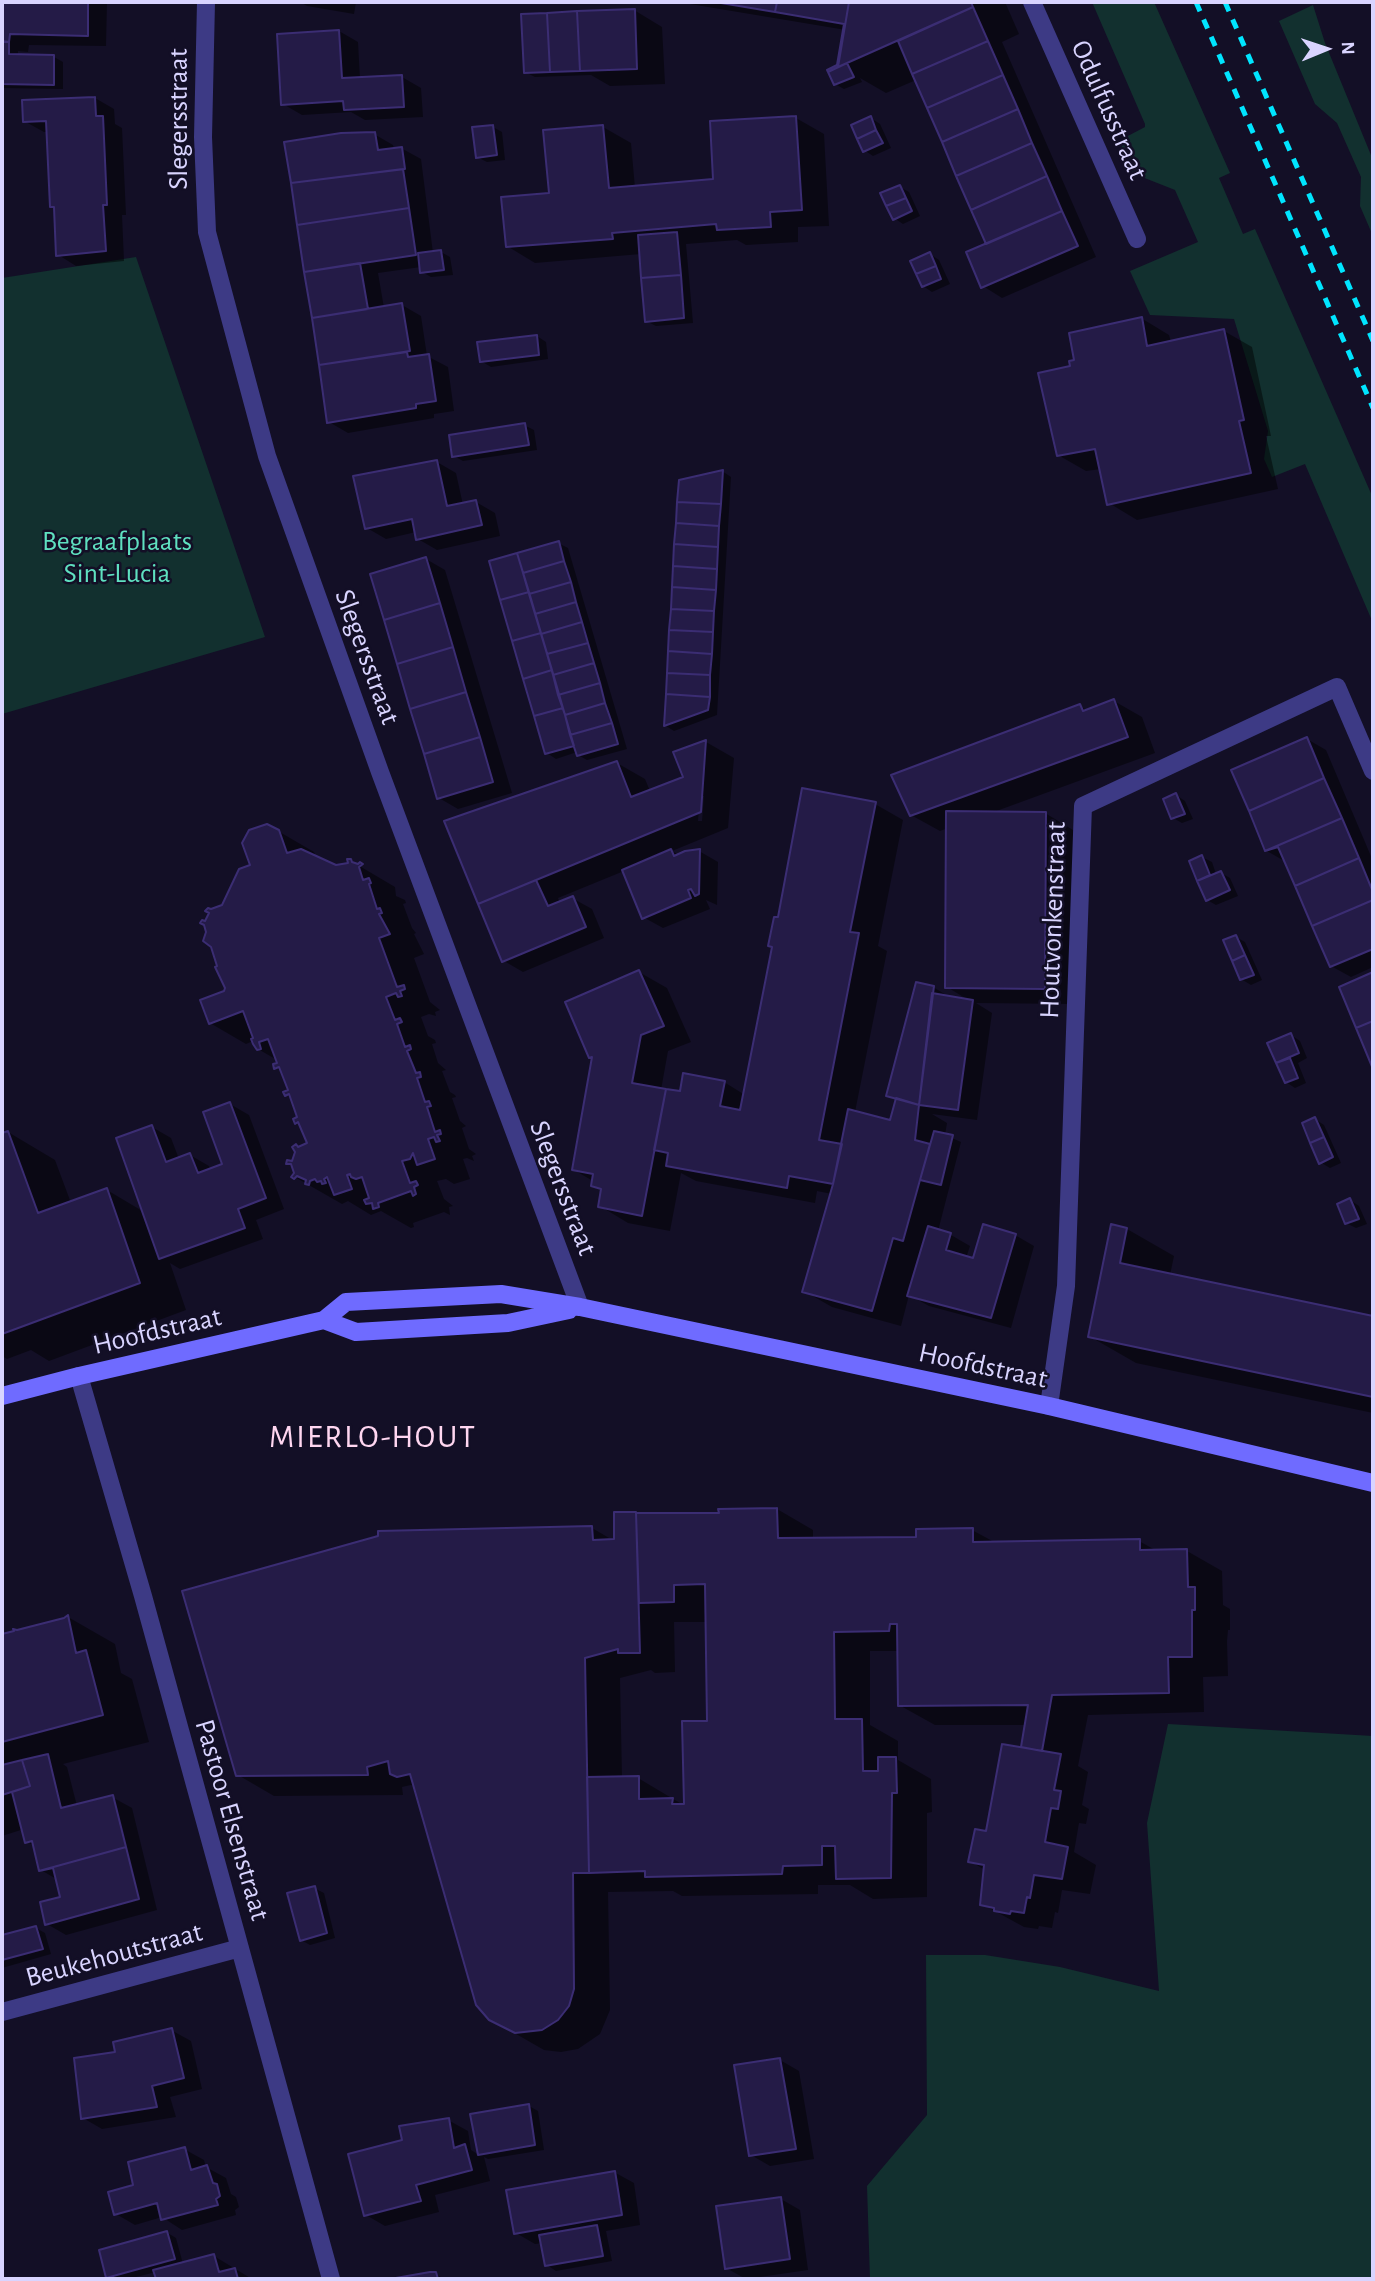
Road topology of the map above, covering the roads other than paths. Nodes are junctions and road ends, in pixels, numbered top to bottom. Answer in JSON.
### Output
{"nodes":[{"id":1,"x":206,"y":2,"type":"edge"},
{"id":2,"x":1032,"y":2,"type":"edge"},
{"id":3,"x":1137,"y":239,"type":"dead end"},
{"id":4,"x":1373,"y":771,"type":"edge"},
{"id":5,"x":580,"y":1307,"type":"junction"},
{"id":6,"x":324,"y":1320,"type":"junction"},
{"id":7,"x":79,"y":1376,"type":"junction"},
{"id":8,"x":2,"y":1396,"type":"edge"},
{"id":9,"x":1049,"y":1406,"type":"junction"},
{"id":10,"x":1373,"y":1483,"type":"edge"},
{"id":11,"x":240,"y":1948,"type":"junction"},
{"id":12,"x":2,"y":2012,"type":"edge"},
{"id":13,"x":331,"y":2279,"type":"edge"}],
"edges":[{"from":1,"to":5,"type":"street","name":"Slegersstraat"},
{"from":2,"to":3,"type":"street","name":"Odulfusstraat"},
{"from":4,"to":9,"type":"street","name":"Houtvonkenstraat"},
{"from":5,"to":6,"type":"street","name":"Hoofdstraat"},
{"from":5,"to":6,"type":"street","name":"Hoofdstraat"},
{"from":5,"to":9,"type":"street","name":"Hoofdstraat"},
{"from":6,"to":7,"type":"street","name":"Hoofdstraat"},
{"from":7,"to":8,"type":"street","name":"Hoofdstraat"},
{"from":7,"to":11,"type":"street","name":"Pastoor Elsenstraat"},
{"from":9,"to":10,"type":"street","name":"Hoofdstraat"},
{"from":11,"to":12,"type":"street","name":"Beukehoutstraat"},
{"from":11,"to":13,"type":"street","name":"Pastoor Elsenstraat"}]}
